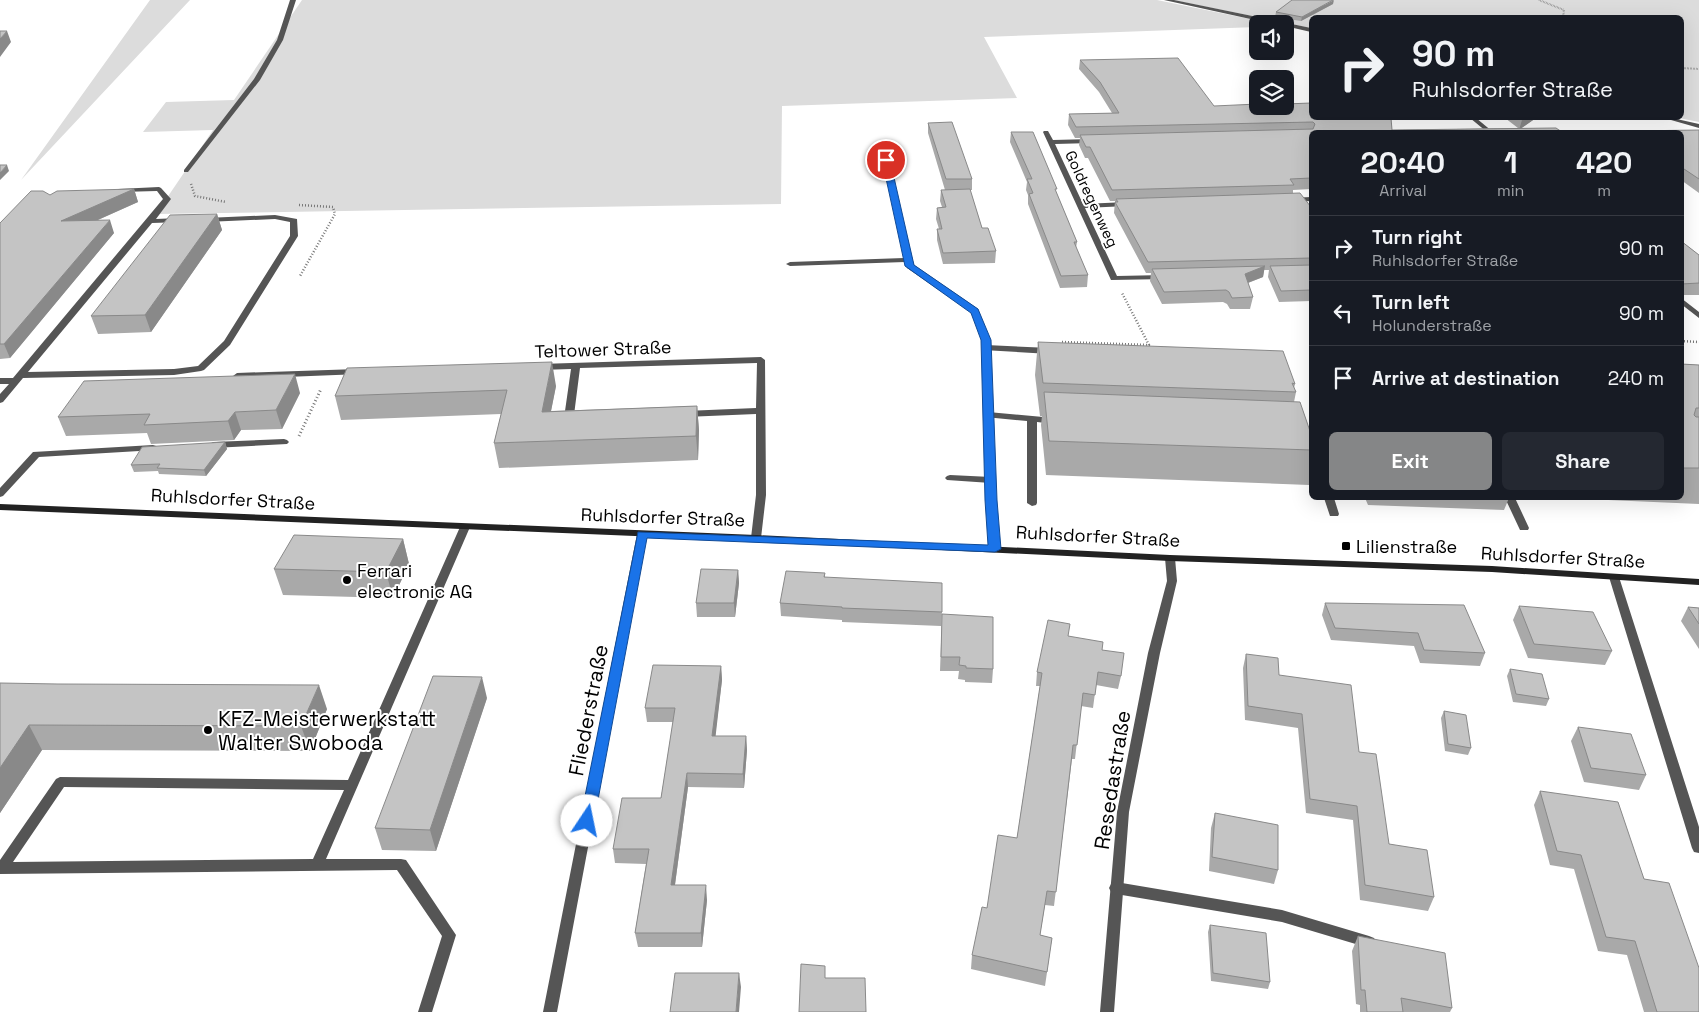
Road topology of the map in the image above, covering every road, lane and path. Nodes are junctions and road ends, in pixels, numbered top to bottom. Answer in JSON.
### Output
{"nodes":[{"id":1,"x":293,"y":0,"type":"edge"},
{"id":2,"x":1167,"y":0,"type":"edge"},
{"id":3,"x":1539,"y":0,"type":"edge"},
{"id":4,"x":1563,"y":15,"type":"edge"},
{"id":5,"x":1249,"y":17,"type":"edge"},
{"id":6,"x":1294,"y":26,"type":"edge"},
{"id":7,"x":1309,"y":30,"type":"edge"},
{"id":8,"x":1684,"y":68,"type":"edge"},
{"id":9,"x":1699,"y":69,"type":"edge"},
{"id":10,"x":1475,"y":120,"type":"edge"},
{"id":11,"x":1675,"y":120,"type":"edge"},
{"id":12,"x":1699,"y":126,"type":"edge"},
{"id":13,"x":1487,"y":130,"type":"edge"},
{"id":14,"x":1046,"y":132,"type":"dead end"},
{"id":15,"x":1099,"y":141,"type":"edge"},
{"id":16,"x":1050,"y":142,"type":"junction"},
{"id":17,"x":886,"y":160,"type":"dead end"},
{"id":18,"x":186,"y":171,"type":"dead end"},
{"id":19,"x":115,"y":190,"type":"edge"},
{"id":20,"x":1309,"y":199,"type":"edge"},
{"id":21,"x":1282,"y":200,"type":"edge"},
{"id":22,"x":1138,"y":204,"type":"edge"},
{"id":23,"x":1080,"y":206,"type":"junction"},
{"id":24,"x":335,"y":214,"type":"dead end"},
{"id":25,"x":188,"y":220,"type":"edge"},
{"id":26,"x":198,"y":220,"type":"edge"},
{"id":27,"x":150,"y":221,"type":"junction"},
{"id":28,"x":908,"y":260,"type":"junction"},
{"id":29,"x":790,"y":264,"type":"dead end"},
{"id":30,"x":300,"y":276,"type":"dead end"},
{"id":31,"x":1173,"y":276,"type":"edge"},
{"id":32,"x":1114,"y":278,"type":"junction"},
{"id":33,"x":1684,"y":303,"type":"edge"},
{"id":34,"x":1699,"y":316,"type":"edge"},
{"id":35,"x":1684,"y":341,"type":"edge"},
{"id":36,"x":1699,"y":342,"type":"edge"},
{"id":37,"x":1054,"y":347,"type":"joint"},
{"id":38,"x":986,"y":348,"type":"junction"},
{"id":39,"x":576,"y":366,"type":"junction"},
{"id":40,"x":526,"y":368,"type":"edge"},
{"id":41,"x":368,"y":372,"type":"edge"},
{"id":42,"x":329,"y":373,"type":"junction"},
{"id":43,"x":238,"y":376,"type":"edge"},
{"id":44,"x":18,"y":378,"type":"junction"},
{"id":45,"x":0,"y":381,"type":"edge"},
{"id":46,"x":0,"y":400,"type":"edge"},
{"id":47,"x":761,"y":411,"type":"junction"},
{"id":48,"x":675,"y":414,"type":"edge"},
{"id":49,"x":988,"y":415,"type":"junction"},
{"id":50,"x":588,"y":418,"type":"edge"},
{"id":51,"x":1032,"y":420,"type":"junction"},
{"id":52,"x":1061,"y":422,"type":"edge"},
{"id":53,"x":284,"y":442,"type":"joint"},
{"id":54,"x":205,"y":446,"type":"edge"},
{"id":55,"x":165,"y":448,"type":"edge"},
{"id":56,"x":950,"y":478,"type":"dead end"},
{"id":57,"x":991,"y":480,"type":"junction"},
{"id":58,"x":0,"y":494,"type":"edge"},
{"id":59,"x":1330,"y":500,"type":"edge"},
{"id":60,"x":1511,"y":500,"type":"edge"},
{"id":61,"x":1032,"y":503,"type":"dead end"},
{"id":62,"x":0,"y":507,"type":"edge"},
{"id":63,"x":1334,"y":514,"type":"dead end"},
{"id":64,"x":465,"y":527,"type":"junction"},
{"id":65,"x":1524,"y":528,"type":"dead end"},
{"id":66,"x":642,"y":534,"type":"junction"},
{"id":67,"x":756,"y":538,"type":"junction"},
{"id":68,"x":995,"y":549,"type":"junction"},
{"id":69,"x":1170,"y":558,"type":"junction"},
{"id":70,"x":1614,"y":577,"type":"junction"},
{"id":71,"x":1699,"y":582,"type":"edge"},
{"id":72,"x":352,"y":785,"type":"junction"},
{"id":73,"x":1699,"y":848,"type":"edge"},
{"id":74,"x":317,"y":865,"type":"junction"},
{"id":75,"x":1,"y":868,"type":"edge"},
{"id":76,"x":1116,"y":888,"type":"junction"},
{"id":77,"x":1379,"y":945,"type":"edge"},
{"id":78,"x":425,"y":1012,"type":"edge"},
{"id":79,"x":550,"y":1012,"type":"edge"},
{"id":80,"x":1107,"y":1012,"type":"edge"}],
"edges":[{"from":1,"to":18,"type":"street"},
{"from":2,"to":5,"type":"street"},
{"from":3,"to":4,"type":"path"},
{"from":6,"to":7,"type":"street"},
{"from":8,"to":9,"type":"path"},
{"from":10,"to":13,"type":"street"},
{"from":11,"to":12,"type":"street"},
{"from":14,"to":16,"type":"street","name":"Goldregenweg"},
{"from":15,"to":16,"type":"street"},
{"from":16,"to":23,"type":"street","name":"Goldregenweg"},
{"from":17,"to":28,"type":"street"},
{"from":19,"to":27,"type":"street"},
{"from":20,"to":21,"type":"street"},
{"from":22,"to":23,"type":"street"},
{"from":23,"to":32,"type":"street","name":"Goldregenweg"},
{"from":24,"to":30,"type":"path"},
{"from":25,"to":27,"type":"street"},
{"from":26,"to":44,"type":"street"},
{"from":27,"to":44,"type":"street"},
{"from":28,"to":29,"type":"street"},
{"from":28,"to":38,"type":"street"},
{"from":31,"to":32,"type":"street"},
{"from":32,"to":37,"type":"path"},
{"from":33,"to":34,"type":"street"},
{"from":35,"to":36,"type":"path"},
{"from":37,"to":38,"type":"street"},
{"from":38,"to":49,"type":"street"},
{"from":39,"to":40,"type":"street","name":"Teltower Straße"},
{"from":39,"to":47,"type":"street","name":"Teltower Straße"},
{"from":39,"to":50,"type":"street"},
{"from":41,"to":42,"type":"street"},
{"from":42,"to":43,"type":"street"},
{"from":42,"to":53,"type":"path"},
{"from":44,"to":45,"type":"street"},
{"from":44,"to":46,"type":"street"},
{"from":47,"to":48,"type":"street"},
{"from":47,"to":67,"type":"street","name":"Teltower Straße"},
{"from":49,"to":51,"type":"street"},
{"from":49,"to":57,"type":"street"},
{"from":51,"to":52,"type":"street"},
{"from":51,"to":61,"type":"street"},
{"from":53,"to":54,"type":"street"},
{"from":55,"to":58,"type":"street"},
{"from":56,"to":57,"type":"street"},
{"from":57,"to":68,"type":"street"},
{"from":59,"to":63,"type":"street"},
{"from":60,"to":65,"type":"street"},
{"from":62,"to":64,"type":"main road","name":"Ruhlsdorfer Straße"},
{"from":64,"to":66,"type":"main road","name":"Ruhlsdorfer Straße"},
{"from":64,"to":72,"type":"street"},
{"from":66,"to":67,"type":"main road","name":"Ruhlsdorfer Straße"},
{"from":66,"to":79,"type":"street","name":"Fliederstraße"},
{"from":67,"to":68,"type":"main road","name":"Ruhlsdorfer Straße"},
{"from":68,"to":69,"type":"main road","name":"Ruhlsdorfer Straße"},
{"from":69,"to":70,"type":"main road","name":"Ruhlsdorfer Straße"},
{"from":69,"to":76,"type":"street","name":"Resedastraße"},
{"from":70,"to":71,"type":"main road","name":"Ruhlsdorfer Straße"},
{"from":70,"to":73,"type":"street"},
{"from":72,"to":74,"type":"street"},
{"from":72,"to":75,"type":"street"},
{"from":74,"to":75,"type":"street"},
{"from":74,"to":78,"type":"street"},
{"from":76,"to":77,"type":"street"},
{"from":76,"to":80,"type":"street","name":"Resedastraße"}]}
